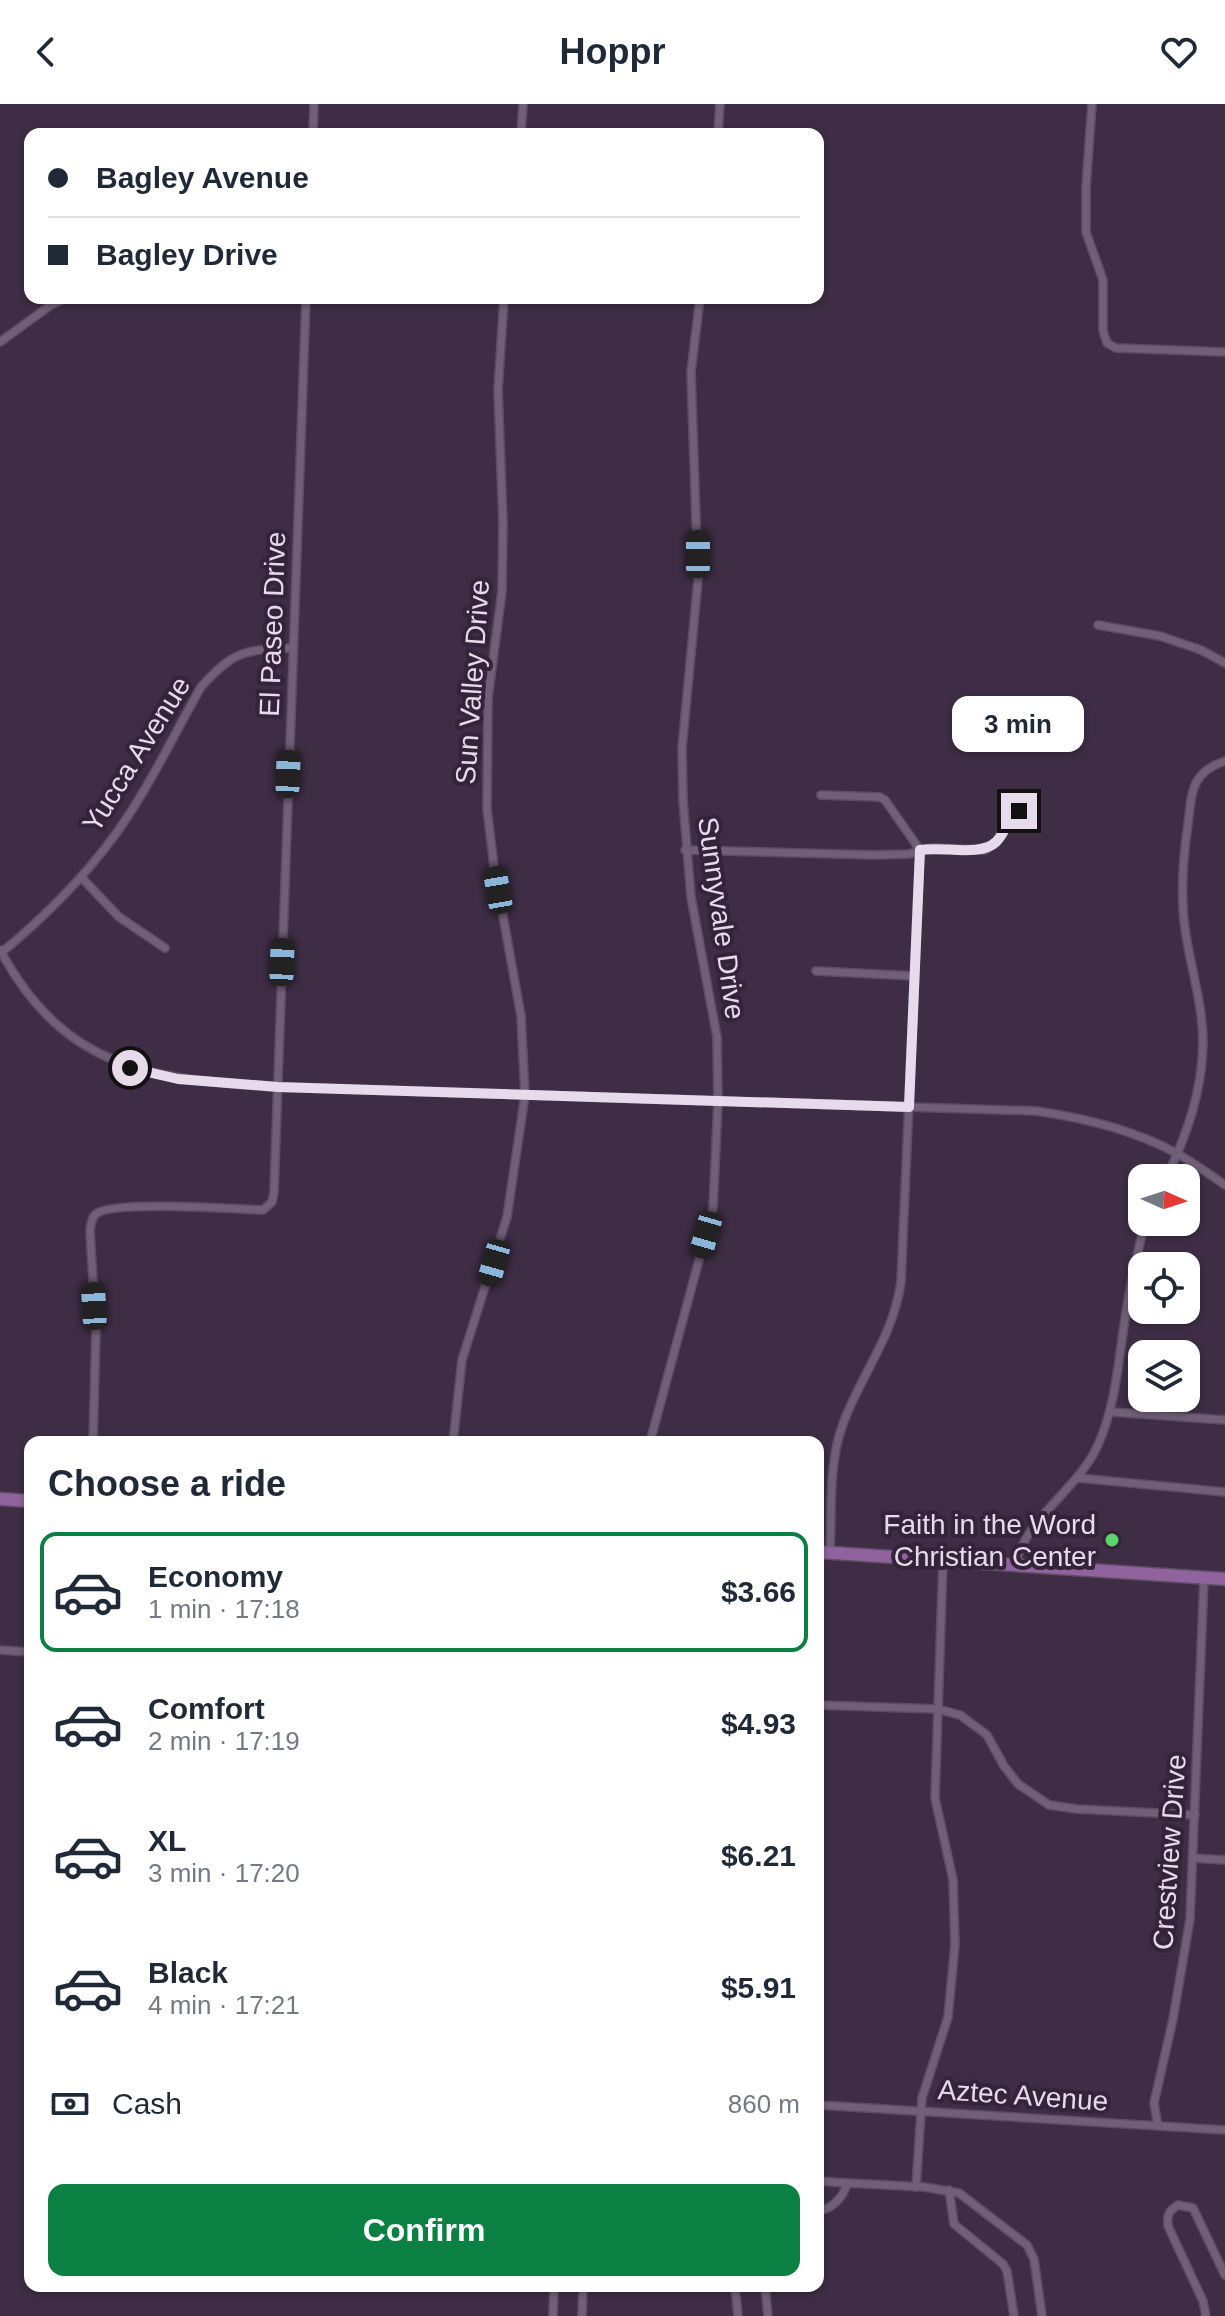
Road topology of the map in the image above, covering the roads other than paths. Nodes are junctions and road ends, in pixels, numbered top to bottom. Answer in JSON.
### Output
{"nodes":[{"id":1,"x":314,"y":104,"type":"edge"},
{"id":2,"x":523,"y":104,"type":"edge"},
{"id":3,"x":720,"y":104,"type":"edge"},
{"id":4,"x":1092,"y":104,"type":"edge"},
{"id":5,"x":313,"y":128,"type":"edge"},
{"id":6,"x":521,"y":128,"type":"edge"},
{"id":7,"x":718,"y":128,"type":"edge"},
{"id":8,"x":53,"y":304,"type":"edge"},
{"id":9,"x":306,"y":304,"type":"edge"},
{"id":10,"x":504,"y":304,"type":"edge"},
{"id":11,"x":699,"y":304,"type":"edge"},
{"id":12,"x":0,"y":342,"type":"edge"},
{"id":13,"x":1225,"y":352,"type":"edge"},
{"id":14,"x":1098,"y":625,"type":"dead end"},
{"id":15,"x":292,"y":648,"type":"junction"},
{"id":16,"x":1225,"y":663,"type":"edge"},
{"id":17,"x":1225,"y":761,"type":"edge"},
{"id":18,"x":821,"y":795,"type":"dead end"},
{"id":19,"x":1034,"y":812,"type":"dead end"},
{"id":20,"x":685,"y":850,"type":"junction"},
{"id":21,"x":920,"y":850,"type":"junction"},
{"id":22,"x":81,"y":877,"type":"junction"},
{"id":23,"x":165,"y":948,"type":"dead end"},
{"id":24,"x":1,"y":951,"type":"edge"},
{"id":25,"x":816,"y":971,"type":"dead end"},
{"id":26,"x":914,"y":976,"type":"junction"},
{"id":27,"x":278,"y":1087,"type":"junction"},
{"id":28,"x":525,"y":1095,"type":"junction"},
{"id":29,"x":718,"y":1102,"type":"junction"},
{"id":30,"x":909,"y":1107,"type":"junction"},
{"id":31,"x":1178,"y":1154,"type":"junction"},
{"id":32,"x":1173,"y":1164,"type":"edge"},
{"id":33,"x":1225,"y":1185,"type":"edge"},
{"id":34,"x":1142,"y":1236,"type":"edge"},
{"id":35,"x":1112,"y":1412,"type":"junction"},
{"id":36,"x":1225,"y":1420,"type":"edge"},
{"id":37,"x":93,"y":1436,"type":"edge"},
{"id":38,"x":454,"y":1436,"type":"edge"},
{"id":39,"x":652,"y":1436,"type":"edge"},
{"id":40,"x":1078,"y":1478,"type":"junction"},
{"id":41,"x":1225,"y":1492,"type":"edge"},
{"id":42,"x":2,"y":1499,"type":"edge"},
{"id":43,"x":24,"y":1501,"type":"edge"},
{"id":44,"x":824,"y":1553,"type":"edge"},
{"id":45,"x":943,"y":1561,"type":"junction"},
{"id":46,"x":1015,"y":1565,"type":"junction"},
{"id":47,"x":1204,"y":1578,"type":"junction"},
{"id":48,"x":1225,"y":1579,"type":"edge"},
{"id":49,"x":0,"y":1650,"type":"edge"},
{"id":50,"x":24,"y":1652,"type":"edge"},
{"id":51,"x":824,"y":1705,"type":"edge"},
{"id":52,"x":937,"y":1709,"type":"junction"},
{"id":53,"x":1195,"y":1815,"type":"junction"},
{"id":54,"x":1193,"y":1858,"type":"junction"},
{"id":55,"x":1225,"y":1860,"type":"edge"},
{"id":56,"x":824,"y":2105,"type":"edge"},
{"id":57,"x":919,"y":2111,"type":"junction"},
{"id":58,"x":1158,"y":2126,"type":"junction"},
{"id":59,"x":1225,"y":2130,"type":"edge"},
{"id":60,"x":824,"y":2181,"type":"edge"},
{"id":61,"x":847,"y":2183,"type":"junction"},
{"id":62,"x":916,"y":2187,"type":"junction"},
{"id":63,"x":949,"y":2190,"type":"junction"},
{"id":64,"x":824,"y":2210,"type":"edge"},
{"id":65,"x":1225,"y":2275,"type":"edge"},
{"id":66,"x":554,"y":2292,"type":"edge"},
{"id":67,"x":583,"y":2292,"type":"edge"},
{"id":68,"x":736,"y":2292,"type":"edge"},
{"id":69,"x":766,"y":2292,"type":"edge"},
{"id":70,"x":553,"y":2316,"type":"edge"},
{"id":71,"x":582,"y":2316,"type":"edge"},
{"id":72,"x":738,"y":2316,"type":"edge"},
{"id":73,"x":768,"y":2316,"type":"edge"},
{"id":74,"x":1014,"y":2316,"type":"edge"},
{"id":75,"x":1042,"y":2316,"type":"edge"},
{"id":76,"x":1206,"y":2316,"type":"edge"}],
"edges":[{"from":1,"to":5,"type":"street"},
{"from":2,"to":6,"type":"street"},
{"from":3,"to":7,"type":"street"},
{"from":4,"to":13,"type":"street"},
{"from":8,"to":12,"type":"street"},
{"from":9,"to":15,"type":"street","name":"El Paseo Drive"},
{"from":10,"to":28,"type":"street","name":"Sun Valley Drive"},
{"from":11,"to":20,"type":"street","name":"Sunnyvale Drive"},
{"from":14,"to":16,"type":"street"},
{"from":15,"to":22,"type":"street","name":"Yucca Avenue"},
{"from":15,"to":27,"type":"street","name":"El Paseo Drive"},
{"from":17,"to":31,"type":"street"},
{"from":18,"to":21,"type":"street"},
{"from":19,"to":21,"type":"street"},
{"from":20,"to":21,"type":"street"},
{"from":20,"to":29,"type":"street","name":"Sunnyvale Drive"},
{"from":21,"to":26,"type":"street"},
{"from":22,"to":23,"type":"street"},
{"from":22,"to":24,"type":"street","name":"Yucca Avenue"},
{"from":24,"to":27,"type":"street"},
{"from":25,"to":26,"type":"street"},
{"from":26,"to":30,"type":"street"},
{"from":27,"to":28,"type":"street"},
{"from":27,"to":37,"type":"street","name":"El Paseo Drive"},
{"from":28,"to":29,"type":"street"},
{"from":28,"to":38,"type":"street","name":"Sun Valley Drive"},
{"from":29,"to":30,"type":"street"},
{"from":29,"to":39,"type":"street","name":"Sunnyvale Drive"},
{"from":30,"to":31,"type":"street"},
{"from":30,"to":44,"type":"street"},
{"from":31,"to":32,"type":"street"},
{"from":31,"to":33,"type":"street"},
{"from":34,"to":35,"type":"street"},
{"from":35,"to":36,"type":"street"},
{"from":35,"to":40,"type":"street"},
{"from":40,"to":41,"type":"street"},
{"from":40,"to":46,"type":"street"},
{"from":42,"to":43,"type":"main road"},
{"from":44,"to":45,"type":"main road"},
{"from":45,"to":46,"type":"main road"},
{"from":45,"to":52,"type":"street"},
{"from":46,"to":47,"type":"main road"},
{"from":47,"to":48,"type":"main road"},
{"from":47,"to":53,"type":"street","name":"Crestview Drive"},
{"from":49,"to":50,"type":"street"},
{"from":51,"to":52,"type":"street"},
{"from":52,"to":53,"type":"street"},
{"from":52,"to":57,"type":"street"},
{"from":53,"to":54,"type":"street","name":"Crestview Drive"},
{"from":54,"to":55,"type":"street"},
{"from":54,"to":58,"type":"street","name":"Crestview Drive"},
{"from":56,"to":57,"type":"street","name":"Aztec Avenue"},
{"from":57,"to":58,"type":"street","name":"Aztec Avenue"},
{"from":57,"to":62,"type":"street"},
{"from":58,"to":59,"type":"street","name":"Aztec Avenue"},
{"from":60,"to":61,"type":"street"},
{"from":61,"to":62,"type":"street"},
{"from":61,"to":64,"type":"street"},
{"from":62,"to":63,"type":"street"},
{"from":63,"to":74,"type":"street"},
{"from":63,"to":75,"type":"street"},
{"from":65,"to":76,"type":"street"},
{"from":66,"to":70,"type":"street"},
{"from":67,"to":71,"type":"street"},
{"from":68,"to":72,"type":"street"},
{"from":69,"to":73,"type":"street"}]}
